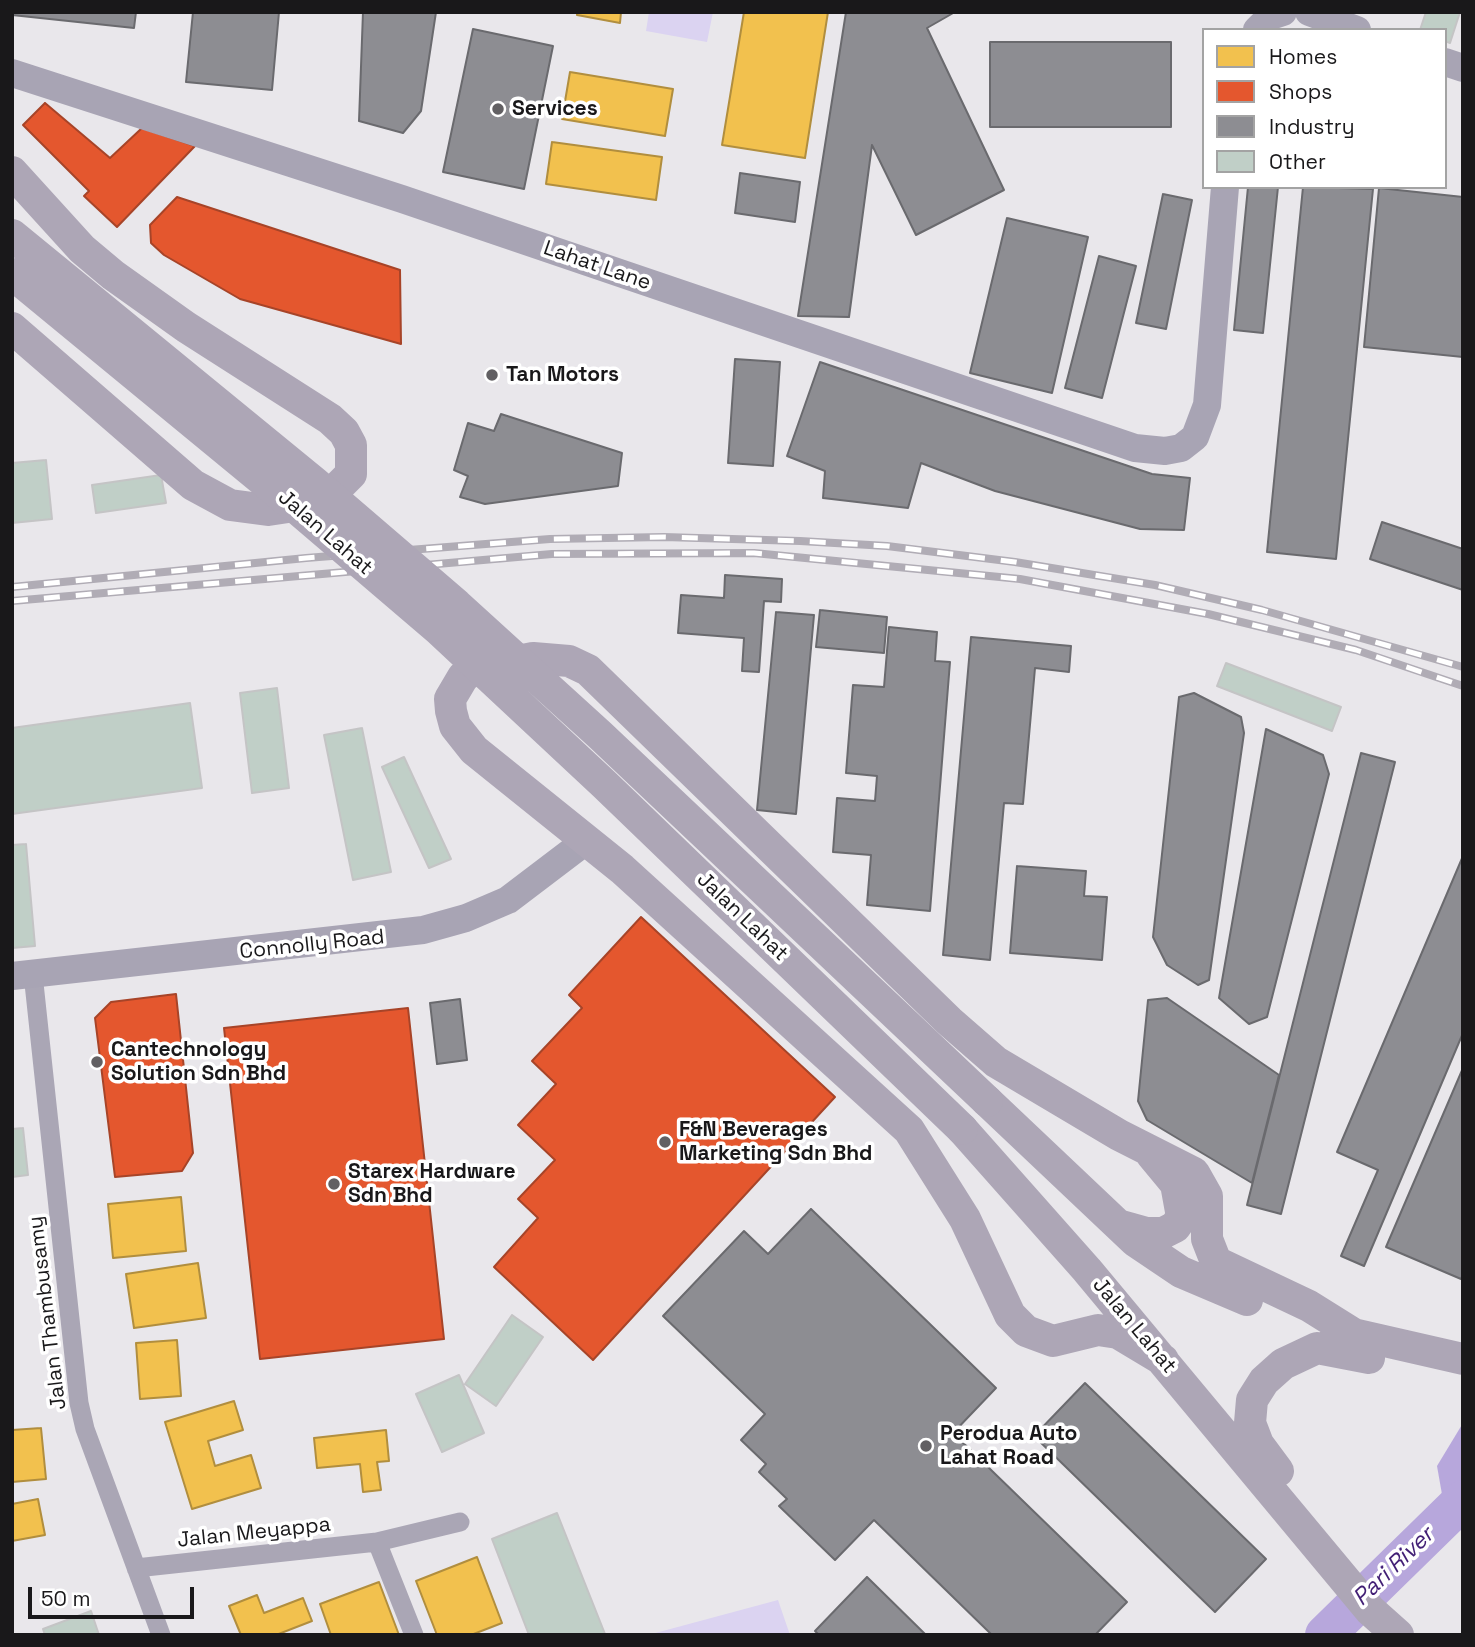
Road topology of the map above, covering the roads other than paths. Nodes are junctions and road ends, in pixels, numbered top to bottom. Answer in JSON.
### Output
{"nodes":[{"id":1,"x":1309,"y":12,"type":"edge"},
{"id":2,"x":1352,"y":28,"type":"edge"},
{"id":3,"x":12,"y":73,"type":"edge"},
{"id":4,"x":12,"y":172,"type":"edge"},
{"id":5,"x":1224,"y":189,"type":"edge"},
{"id":6,"x":12,"y":235,"type":"edge"},
{"id":7,"x":12,"y":274,"type":"edge"},
{"id":8,"x":12,"y":328,"type":"edge"},
{"id":9,"x":587,"y":840,"type":"junction"},
{"id":10,"x":23,"y":975,"type":"edge"},
{"id":11,"x":1142,"y":1146,"type":"junction"},
{"id":12,"x":1116,"y":1224,"type":"junction"},
{"id":13,"x":1087,"y":1270,"type":"junction"},
{"id":14,"x":1026,"y":1331,"type":"junction"},
{"id":15,"x":1357,"y":1336,"type":"junction"},
{"id":16,"x":1163,"y":1360,"type":"junction"},
{"id":17,"x":1463,"y":1361,"type":"edge"},
{"id":18,"x":460,"y":1522,"type":"dead end"},
{"id":19,"x":377,"y":1542,"type":"junction"},
{"id":20,"x":136,"y":1568,"type":"junction"},
{"id":21,"x":1364,"y":1594,"type":"junction"},
{"id":22,"x":1398,"y":1634,"type":"edge"},
{"id":23,"x":161,"y":1635,"type":"edge"},
{"id":24,"x":414,"y":1635,"type":"edge"}],
"edges":[{"from":1,"to":2,"type":"street"},
{"from":3,"to":5,"type":"street","name":"Lahat Lane"},
{"from":4,"to":8,"type":"main road"},
{"from":6,"to":12,"type":"main road","name":"Jalan Lahat","bridge":true},
{"from":7,"to":13,"type":"main road","name":"Jalan Lahat","bridge":true},
{"from":9,"to":10,"type":"street","name":"Connolly Road"},
{"from":9,"to":11,"type":"main road"},
{"from":9,"to":14,"type":"main road"},
{"from":10,"to":20,"type":"street","name":"Jalan Thambusamy"},
{"from":11,"to":12,"type":"main road"},
{"from":11,"to":15,"type":"main road"},
{"from":12,"to":15,"type":"main road","name":"Jalan Lahat"},
{"from":13,"to":14,"type":"main road"},
{"from":13,"to":16,"type":"main road","name":"Jalan Lahat"},
{"from":14,"to":16,"type":"main road"},
{"from":15,"to":17,"type":"main road","name":"Jalan Lahat"},
{"from":16,"to":21,"type":"main road","name":"Jalan Lahat"},
{"from":17,"to":21,"type":"main road"},
{"from":18,"to":19,"type":"street","name":"Jalan Meyappa"},
{"from":19,"to":20,"type":"street","name":"Jalan Meyappa"},
{"from":19,"to":24,"type":"street"},
{"from":20,"to":23,"type":"street","name":"Jalan Thambusamy"},
{"from":21,"to":22,"type":"main road","name":"Jalan Lahat"}]}
